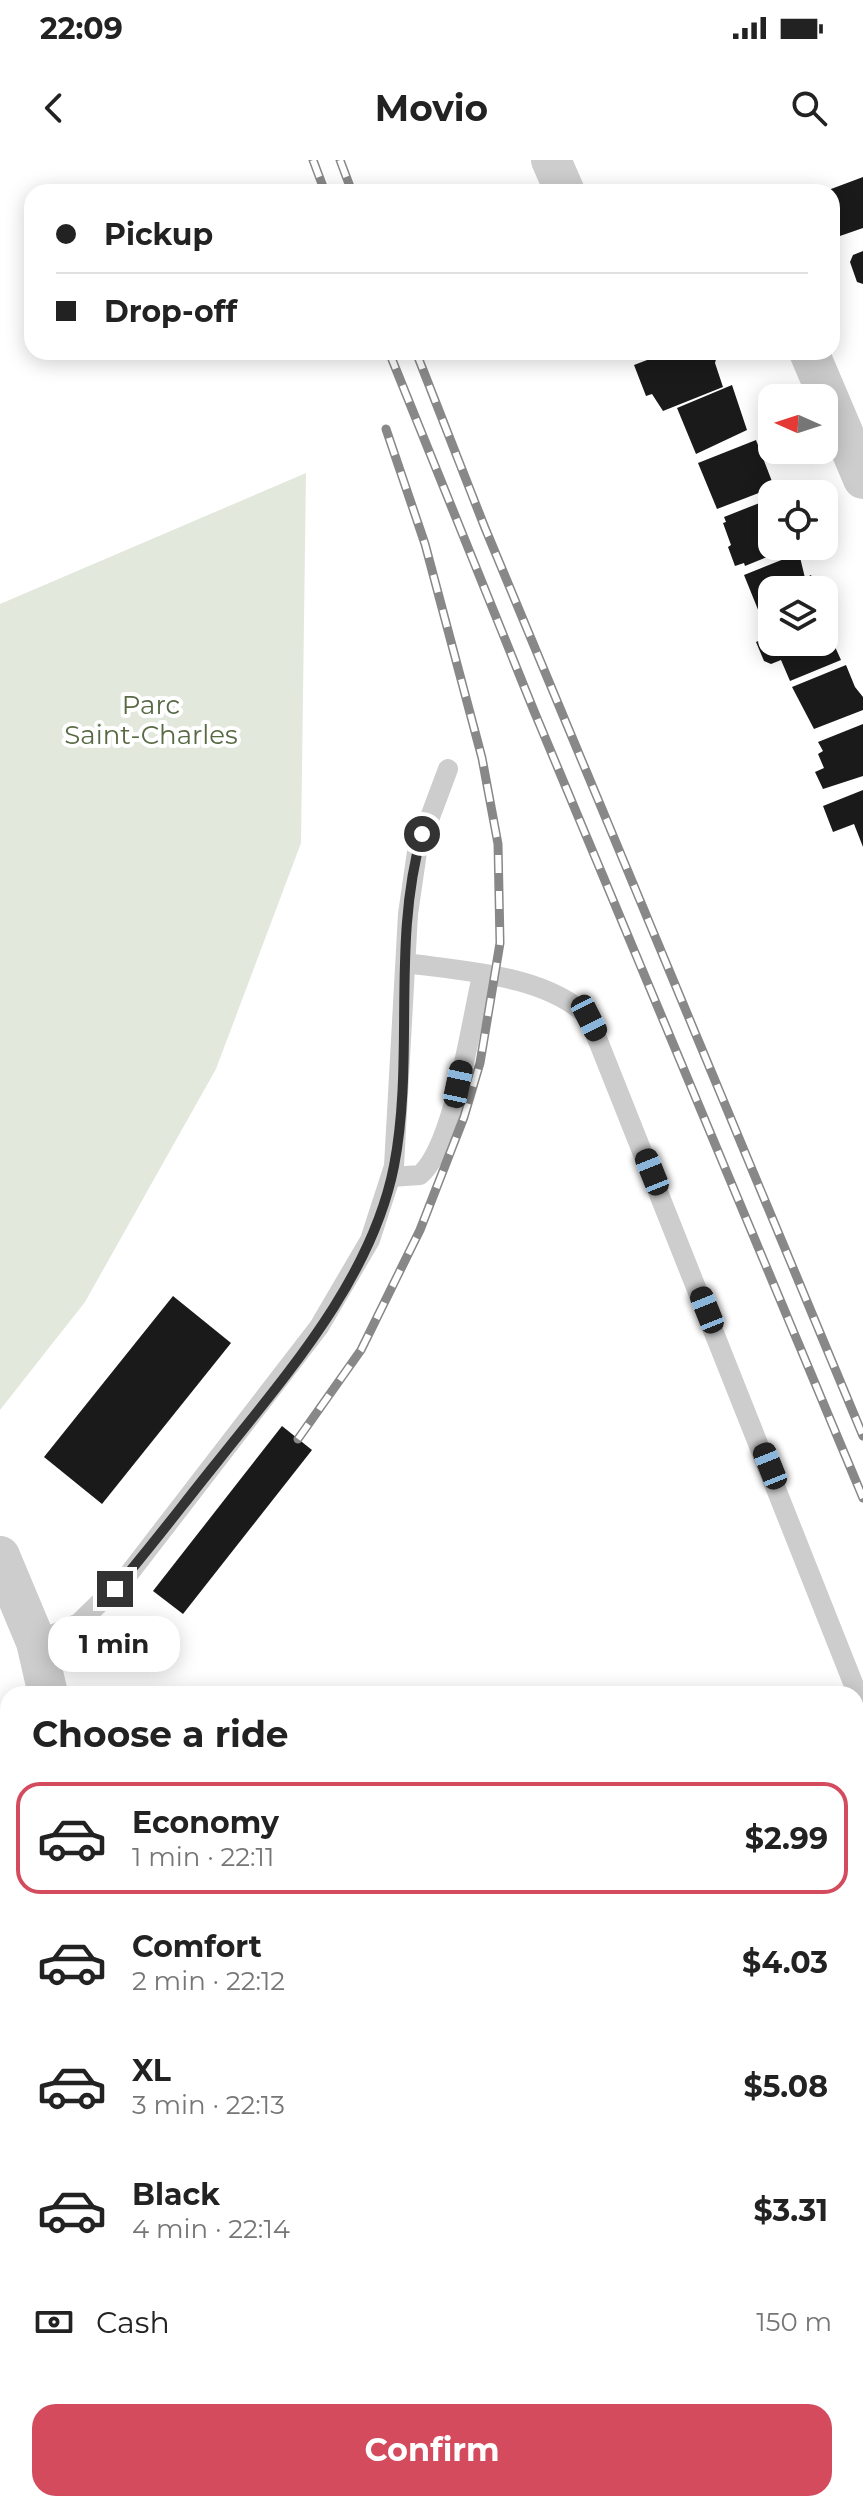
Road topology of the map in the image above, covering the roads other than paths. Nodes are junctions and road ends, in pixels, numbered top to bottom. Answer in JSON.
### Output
{"nodes":[{"id":1,"x":551,"y":160,"type":"edge"},
{"id":2,"x":562,"y":184,"type":"edge"},
{"id":3,"x":812,"y":360,"type":"edge"},
{"id":4,"x":863,"y":479,"type":"edge"},
{"id":5,"x":448,"y":769,"type":"dead end"},
{"id":6,"x":406,"y":963,"type":"junction"},
{"id":7,"x":482,"y":976,"type":"junction"},
{"id":8,"x":391,"y":1177,"type":"junction"},
{"id":9,"x":0,"y":1556,"type":"edge"},
{"id":10,"x":36,"y":1642,"type":"junction"},
{"id":11,"x":46,"y":1686,"type":"edge"},
{"id":12,"x":854,"y":1686,"type":"edge"}],
"edges":[{"from":1,"to":2,"type":"street"},
{"from":3,"to":4,"type":"street"},
{"from":5,"to":6,"type":"lane"},
{"from":6,"to":7,"type":"lane"},
{"from":6,"to":8,"type":"lane"},
{"from":7,"to":8,"type":"lane"},
{"from":7,"to":12,"type":"lane"},
{"from":8,"to":10,"type":"lane"},
{"from":9,"to":10,"type":"street"},
{"from":10,"to":11,"type":"street"}]}
